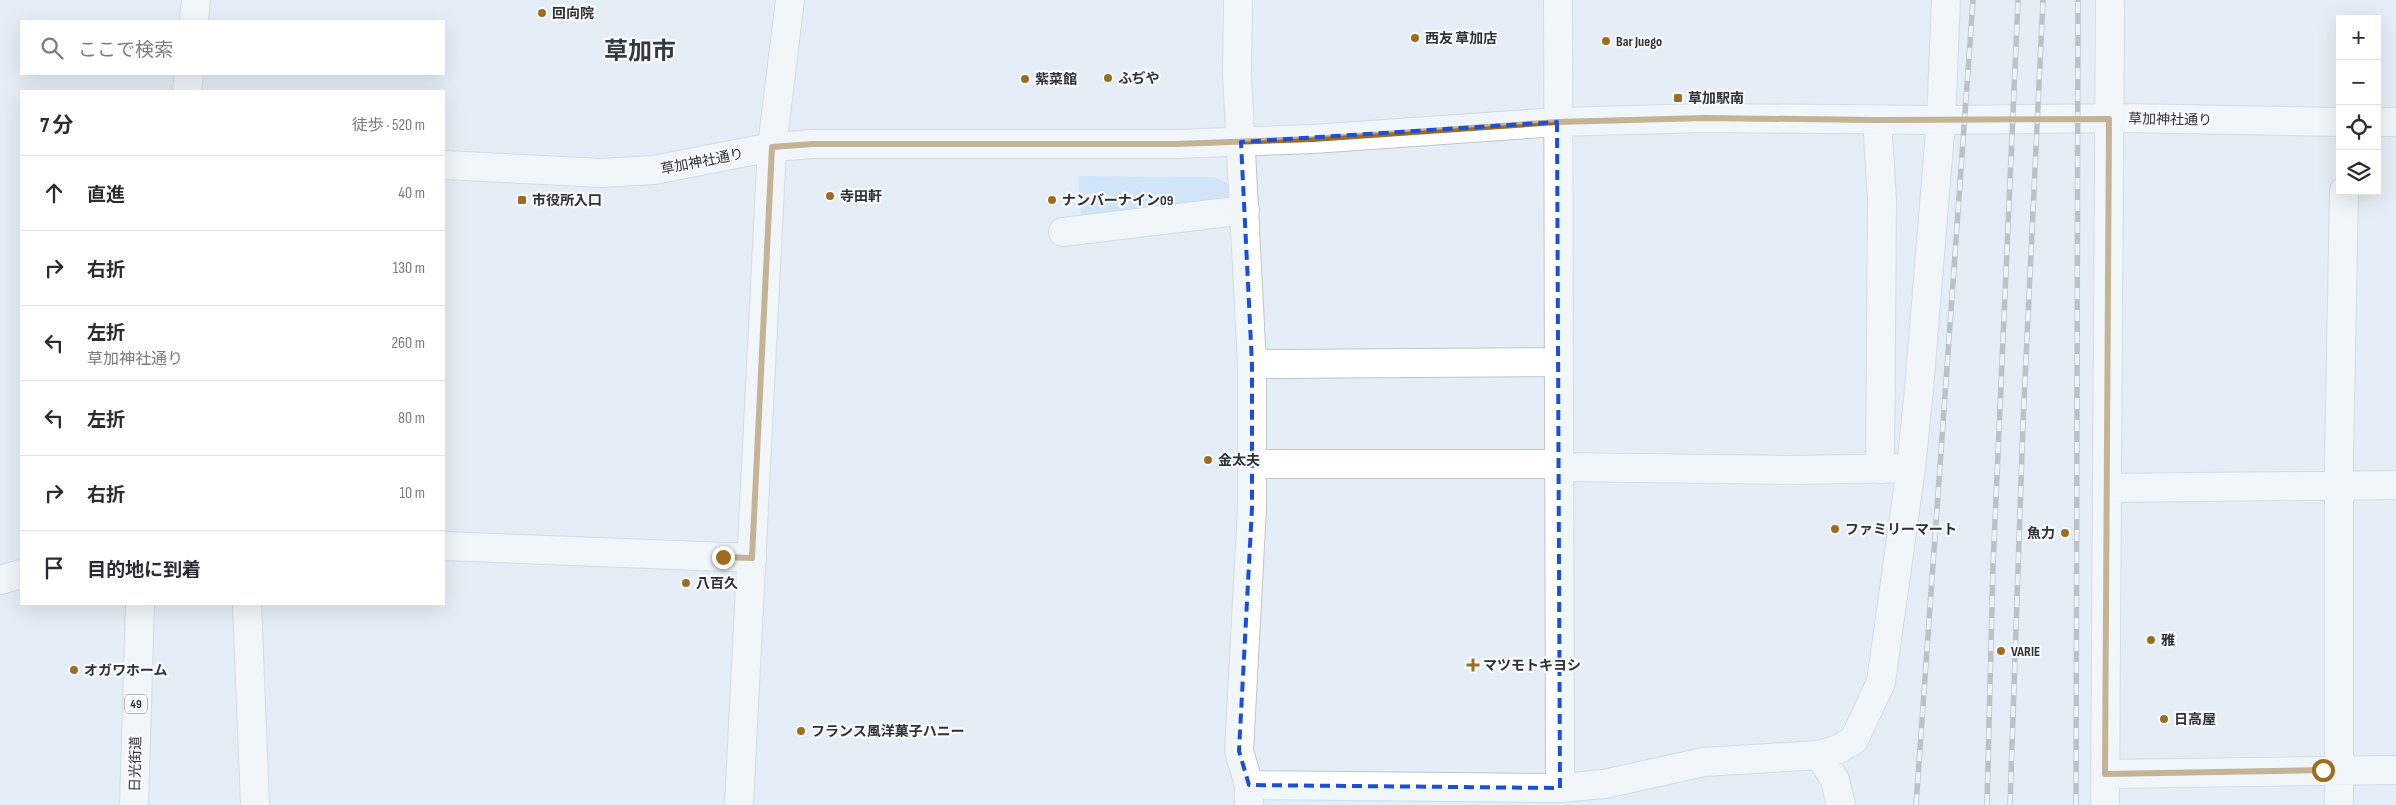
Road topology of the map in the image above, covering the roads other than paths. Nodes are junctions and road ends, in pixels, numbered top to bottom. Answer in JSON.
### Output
{"nodes":[{"id":1,"x":196,"y":0,"type":"edge"},
{"id":2,"x":790,"y":0,"type":"edge"},
{"id":3,"x":1238,"y":0,"type":"edge"},
{"id":4,"x":1558,"y":0,"type":"edge"},
{"id":5,"x":1946,"y":0,"type":"edge"},
{"id":6,"x":2110,"y":0,"type":"edge"},
{"id":7,"x":194,"y":20,"type":"edge"},
{"id":8,"x":189,"y":75,"type":"edge"},
{"id":9,"x":187,"y":90,"type":"edge"},
{"id":10,"x":2109,"y":119,"type":"junction"},
{"id":11,"x":1877,"y":120,"type":"junction"},
{"id":12,"x":1941,"y":120,"type":"junction"},
{"id":13,"x":1557,"y":122,"type":"junction"},
{"id":14,"x":2336,"y":122,"type":"edge"},
{"id":15,"x":2381,"y":122,"type":"edge"},
{"id":16,"x":2396,"y":122,"type":"edge"},
{"id":17,"x":1241,"y":142,"type":"junction"},
{"id":18,"x":772,"y":147,"type":"junction"},
{"id":19,"x":445,"y":165,"type":"edge"},
{"id":20,"x":2344,"y":195,"type":"edge"},
{"id":21,"x":1246,"y":210,"type":"junction"},
{"id":22,"x":1063,"y":232,"type":"dead end"},
{"id":23,"x":1558,"y":362,"type":"junction"},
{"id":24,"x":1252,"y":364,"type":"junction"},
{"id":25,"x":1252,"y":464,"type":"junction"},
{"id":26,"x":1559,"y":465,"type":"junction"},
{"id":27,"x":1911,"y":468,"type":"junction"},
{"id":28,"x":1880,"y":469,"type":"junction"},
{"id":29,"x":2339,"y":485,"type":"junction"},
{"id":30,"x":2396,"y":485,"type":"edge"},
{"id":31,"x":2107,"y":488,"type":"junction"},
{"id":32,"x":445,"y":546,"type":"edge"},
{"id":33,"x":752,"y":558,"type":"junction"},
{"id":34,"x":20,"y":574,"type":"edge"},
{"id":35,"x":0,"y":580,"type":"edge"},
{"id":36,"x":140,"y":605,"type":"edge"},
{"id":37,"x":247,"y":605,"type":"edge"},
{"id":38,"x":1819,"y":755,"type":"junction"},
{"id":39,"x":2339,"y":770,"type":"junction"},
{"id":40,"x":2396,"y":770,"type":"edge"},
{"id":41,"x":2105,"y":774,"type":"junction"},
{"id":42,"x":1560,"y":788,"type":"junction"},
{"id":43,"x":1249,"y":795,"type":"edge"},
{"id":44,"x":134,"y":805,"type":"edge"},
{"id":45,"x":254,"y":805,"type":"edge"},
{"id":46,"x":739,"y":805,"type":"edge"},
{"id":47,"x":1841,"y":805,"type":"edge"},
{"id":48,"x":2105,"y":805,"type":"edge"},
{"id":49,"x":2340,"y":805,"type":"edge"}],
"edges":[{"from":1,"to":7,"type":"street"},
{"from":2,"to":18,"type":"street"},
{"from":3,"to":17,"type":"street"},
{"from":4,"to":13,"type":"street"},
{"from":5,"to":12,"type":"street"},
{"from":6,"to":10,"type":"street"},
{"from":8,"to":9,"type":"street"},
{"from":10,"to":12,"type":"street","name":"草加神社通り"},
{"from":10,"to":14,"type":"street","name":"草加神社通り"},
{"from":10,"to":31,"type":"street"},
{"from":11,"to":12,"type":"street","name":"草加神社通り"},
{"from":11,"to":13,"type":"street","name":"草加神社通り"},
{"from":11,"to":28,"type":"street"},
{"from":12,"to":27,"type":"street"},
{"from":13,"to":17,"type":"street","name":"草加神社通り"},
{"from":13,"to":23,"type":"street"},
{"from":15,"to":16,"type":"street"},
{"from":17,"to":18,"type":"street","name":"草加神社通り"},
{"from":17,"to":21,"type":"street"},
{"from":18,"to":19,"type":"street","name":"草加神社通り"},
{"from":18,"to":33,"type":"street"},
{"from":20,"to":29,"type":"street"},
{"from":21,"to":22,"type":"street"},
{"from":21,"to":24,"type":"street"},
{"from":23,"to":24,"type":"street"},
{"from":23,"to":26,"type":"street"},
{"from":24,"to":25,"type":"street"},
{"from":25,"to":26,"type":"street"},
{"from":25,"to":43,"type":"street"},
{"from":26,"to":28,"type":"street"},
{"from":26,"to":42,"type":"street"},
{"from":27,"to":28,"type":"street"},
{"from":27,"to":38,"type":"street"},
{"from":29,"to":30,"type":"street"},
{"from":29,"to":31,"type":"street"},
{"from":29,"to":39,"type":"street"},
{"from":31,"to":41,"type":"street"},
{"from":32,"to":33,"type":"street"},
{"from":33,"to":46,"type":"street"},
{"from":34,"to":35,"type":"street"},
{"from":36,"to":44,"type":"street","name":"日光街道","number":"49"},
{"from":37,"to":45,"type":"street"},
{"from":38,"to":42,"type":"street"},
{"from":38,"to":47,"type":"street"},
{"from":39,"to":40,"type":"street"},
{"from":39,"to":41,"type":"street"},
{"from":39,"to":49,"type":"street"},
{"from":41,"to":48,"type":"street"},
{"from":42,"to":43,"type":"street"}]}
